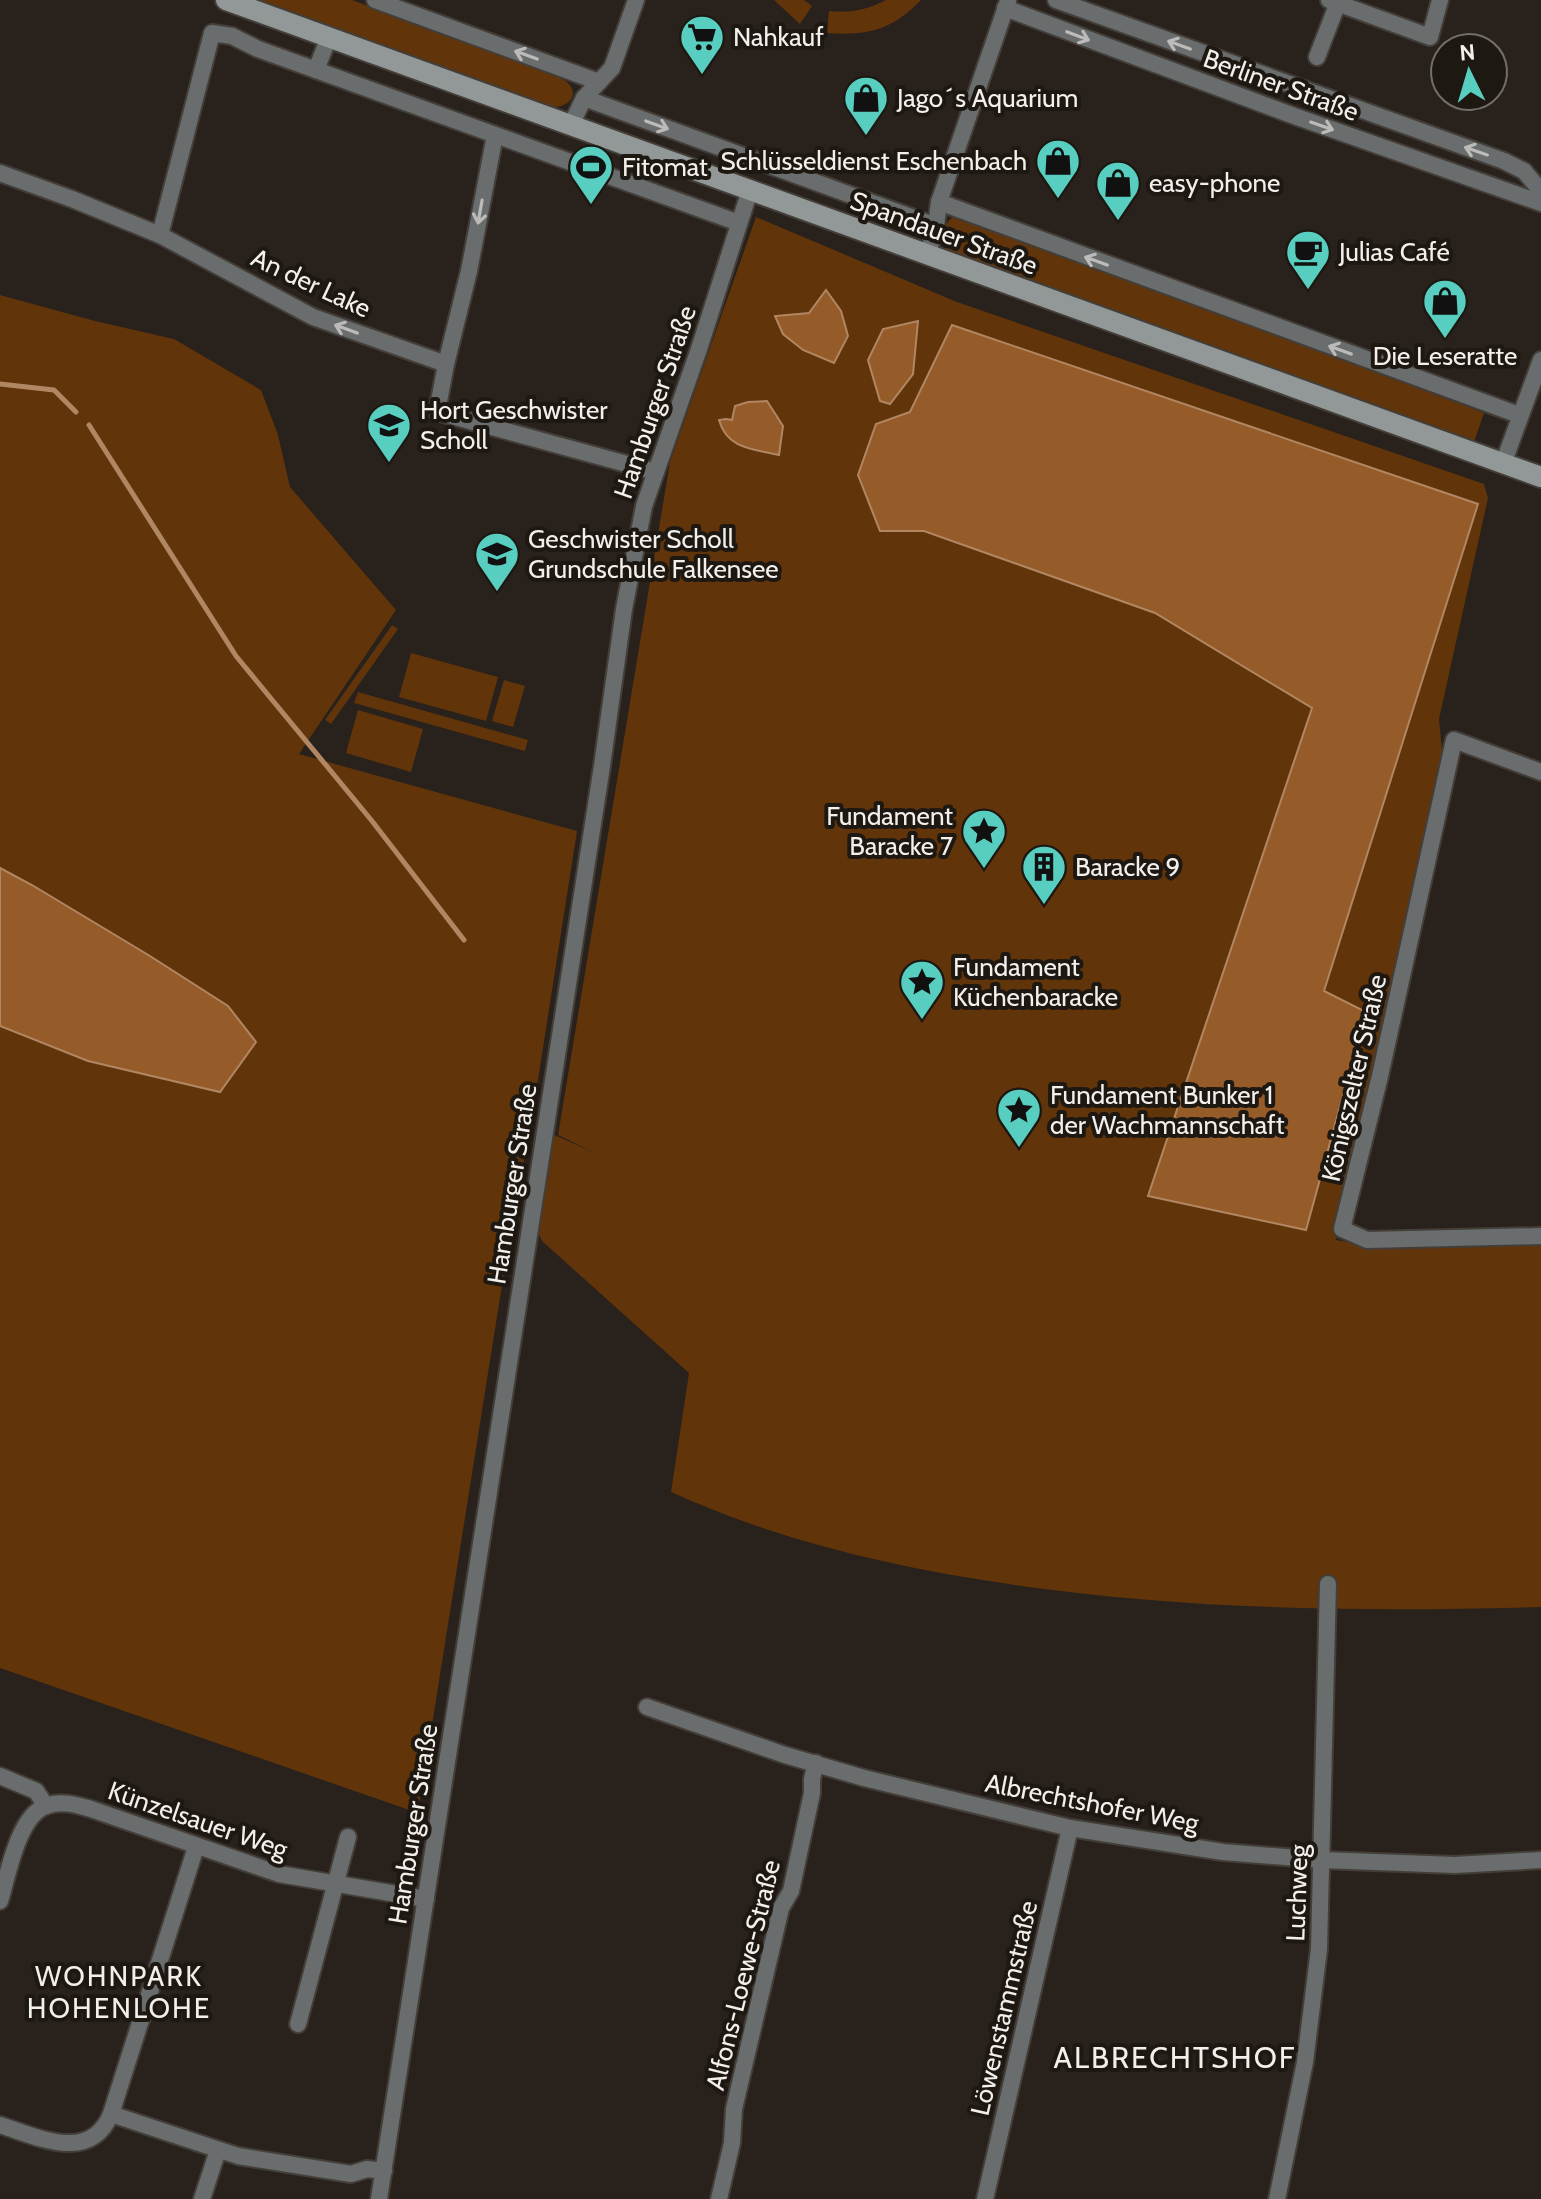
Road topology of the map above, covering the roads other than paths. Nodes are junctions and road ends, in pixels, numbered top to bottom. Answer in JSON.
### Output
{"nodes":[{"id":1,"x":226,"y":0,"type":"edge"},
{"id":2,"x":375,"y":0,"type":"edge"},
{"id":3,"x":636,"y":0,"type":"edge"},
{"id":4,"x":1056,"y":0,"type":"edge"},
{"id":5,"x":1440,"y":0,"type":"edge"},
{"id":6,"x":1335,"y":1,"type":"edge"},
{"id":7,"x":1007,"y":4,"type":"edge"},
{"id":8,"x":329,"y":37,"type":"junction"},
{"id":9,"x":1317,"y":57,"type":"dead end"},
{"id":10,"x":316,"y":70,"type":"junction"},
{"id":11,"x":599,"y":82,"type":"junction"},
{"id":12,"x":584,"y":98,"type":"junction"},
{"id":13,"x":571,"y":125,"type":"junction"},
{"id":14,"x":495,"y":135,"type":"junction"},
{"id":15,"x":0,"y":173,"type":"edge"},
{"id":16,"x":750,"y":190,"type":"junction"},
{"id":17,"x":1541,"y":191,"type":"edge"},
{"id":18,"x":939,"y":202,"type":"junction"},
{"id":19,"x":1541,"y":203,"type":"edge"},
{"id":20,"x":739,"y":223,"type":"junction"},
{"id":21,"x":936,"y":226,"type":"junction"},
{"id":22,"x":160,"y":235,"type":"junction"},
{"id":23,"x":928,"y":254,"type":"junction"},
{"id":24,"x":1541,"y":360,"type":"edge"},
{"id":25,"x":446,"y":364,"type":"junction"},
{"id":26,"x":1519,"y":415,"type":"junction"},
{"id":27,"x":1503,"y":464,"type":"junction"},
{"id":28,"x":656,"y":472,"type":"junction"},
{"id":29,"x":1541,"y":477,"type":"edge"},
{"id":30,"x":1541,"y":772,"type":"edge"},
{"id":31,"x":1541,"y":1236,"type":"edge"},
{"id":32,"x":1328,"y":1584,"type":"dead end"},
{"id":33,"x":647,"y":1707,"type":"dead end"},
{"id":34,"x":816,"y":1763,"type":"junction"},
{"id":35,"x":0,"y":1776,"type":"edge"},
{"id":36,"x":46,"y":1806,"type":"junction"},
{"id":37,"x":1070,"y":1828,"type":"junction"},
{"id":38,"x":348,"y":1837,"type":"dead end"},
{"id":39,"x":196,"y":1847,"type":"junction"},
{"id":40,"x":1322,"y":1860,"type":"junction"},
{"id":41,"x":1541,"y":1860,"type":"edge"},
{"id":42,"x":334,"y":1885,"type":"junction"},
{"id":43,"x":426,"y":1899,"type":"junction"},
{"id":44,"x":0,"y":1901,"type":"edge"},
{"id":45,"x":298,"y":2024,"type":"dead end"},
{"id":46,"x":111,"y":2114,"type":"junction"},
{"id":47,"x":0,"y":2125,"type":"edge"},
{"id":48,"x":218,"y":2150,"type":"junction"},
{"id":49,"x":384,"y":2171,"type":"junction"},
{"id":50,"x":202,"y":2199,"type":"edge"},
{"id":51,"x":379,"y":2199,"type":"edge"},
{"id":52,"x":719,"y":2199,"type":"edge"},
{"id":53,"x":985,"y":2199,"type":"edge"},
{"id":54,"x":1277,"y":2199,"type":"edge"}],
"edges":[{"from":1,"to":8,"type":"main road","name":"Spandauer Straße"},
{"from":11,"to":2,"type":"street","one_way":true},
{"from":3,"to":11,"type":"street"},
{"from":17,"to":4,"type":"street","name":"Berliner Straße","one_way":true},
{"from":5,"to":6,"type":"street"},
{"from":6,"to":9,"type":"street"},
{"from":7,"to":18,"type":"street","name":"Berliner Straße"},
{"from":7,"to":19,"type":"street","name":"Berliner Straße","one_way":true},
{"from":8,"to":10,"type":"street"},
{"from":8,"to":13,"type":"main road","name":"Spandauer Straße"},
{"from":10,"to":14,"type":"street"},
{"from":10,"to":22,"type":"street"},
{"from":11,"to":12,"type":"street"},
{"from":12,"to":13,"type":"street"},
{"from":12,"to":21,"type":"street","name":"Spandauer Straße","one_way":true},
{"from":13,"to":16,"type":"main road","name":"Spandauer Straße"},
{"from":14,"to":20,"type":"street"},
{"from":14,"to":25,"type":"street","one_way":true},
{"from":15,"to":22,"type":"street","name":"An der Lake"},
{"from":16,"to":20,"type":"street","name":"Hamburger Straße"},
{"from":16,"to":23,"type":"main road","name":"Spandauer Straße"},
{"from":18,"to":21,"type":"street","name":"Berliner Straße"},
{"from":26,"to":18,"type":"street","name":"Spandauer Straße","one_way":true},
{"from":20,"to":28,"type":"street","name":"Hamburger Straße"},
{"from":21,"to":23,"type":"street","name":"Berliner Straße"},
{"from":25,"to":22,"type":"street","name":"An der Lake","one_way":true},
{"from":23,"to":27,"type":"main road","name":"Spandauer Straße"},
{"from":24,"to":26,"type":"street"},
{"from":25,"to":28,"type":"street"},
{"from":26,"to":27,"type":"street"},
{"from":27,"to":29,"type":"main road","name":"Spandauer Straße"},
{"from":28,"to":43,"type":"street","name":"Hamburger Straße"},
{"from":30,"to":31,"type":"street","name":"Königszelter Straße"},
{"from":32,"to":40,"type":"street","name":"Luchweg"},
{"from":33,"to":34,"type":"street","name":"Albrechtshofer Weg"},
{"from":34,"to":37,"type":"street","name":"Albrechtshofer Weg"},
{"from":34,"to":52,"type":"street","name":"Alfons-Loewe-Straße"},
{"from":35,"to":36,"type":"street"},
{"from":36,"to":39,"type":"street","name":"Künzelsauer Weg"},
{"from":36,"to":44,"type":"street"},
{"from":37,"to":40,"type":"street","name":"Albrechtshofer Weg"},
{"from":37,"to":53,"type":"street","name":"Löwenstammstraße"},
{"from":38,"to":42,"type":"street"},
{"from":39,"to":42,"type":"street","name":"Künzelsauer Weg"},
{"from":39,"to":46,"type":"street"},
{"from":40,"to":41,"type":"street","name":"Albrechtshofer Weg"},
{"from":40,"to":54,"type":"street","name":"Luchweg"},
{"from":42,"to":43,"type":"street","name":"Künzelsauer Weg"},
{"from":42,"to":45,"type":"street"},
{"from":43,"to":49,"type":"street","name":"Hamburger Straße"},
{"from":46,"to":47,"type":"street"},
{"from":46,"to":48,"type":"street"},
{"from":48,"to":49,"type":"street"},
{"from":48,"to":50,"type":"street"},
{"from":49,"to":51,"type":"street","name":"Hamburger Straße"}]}
